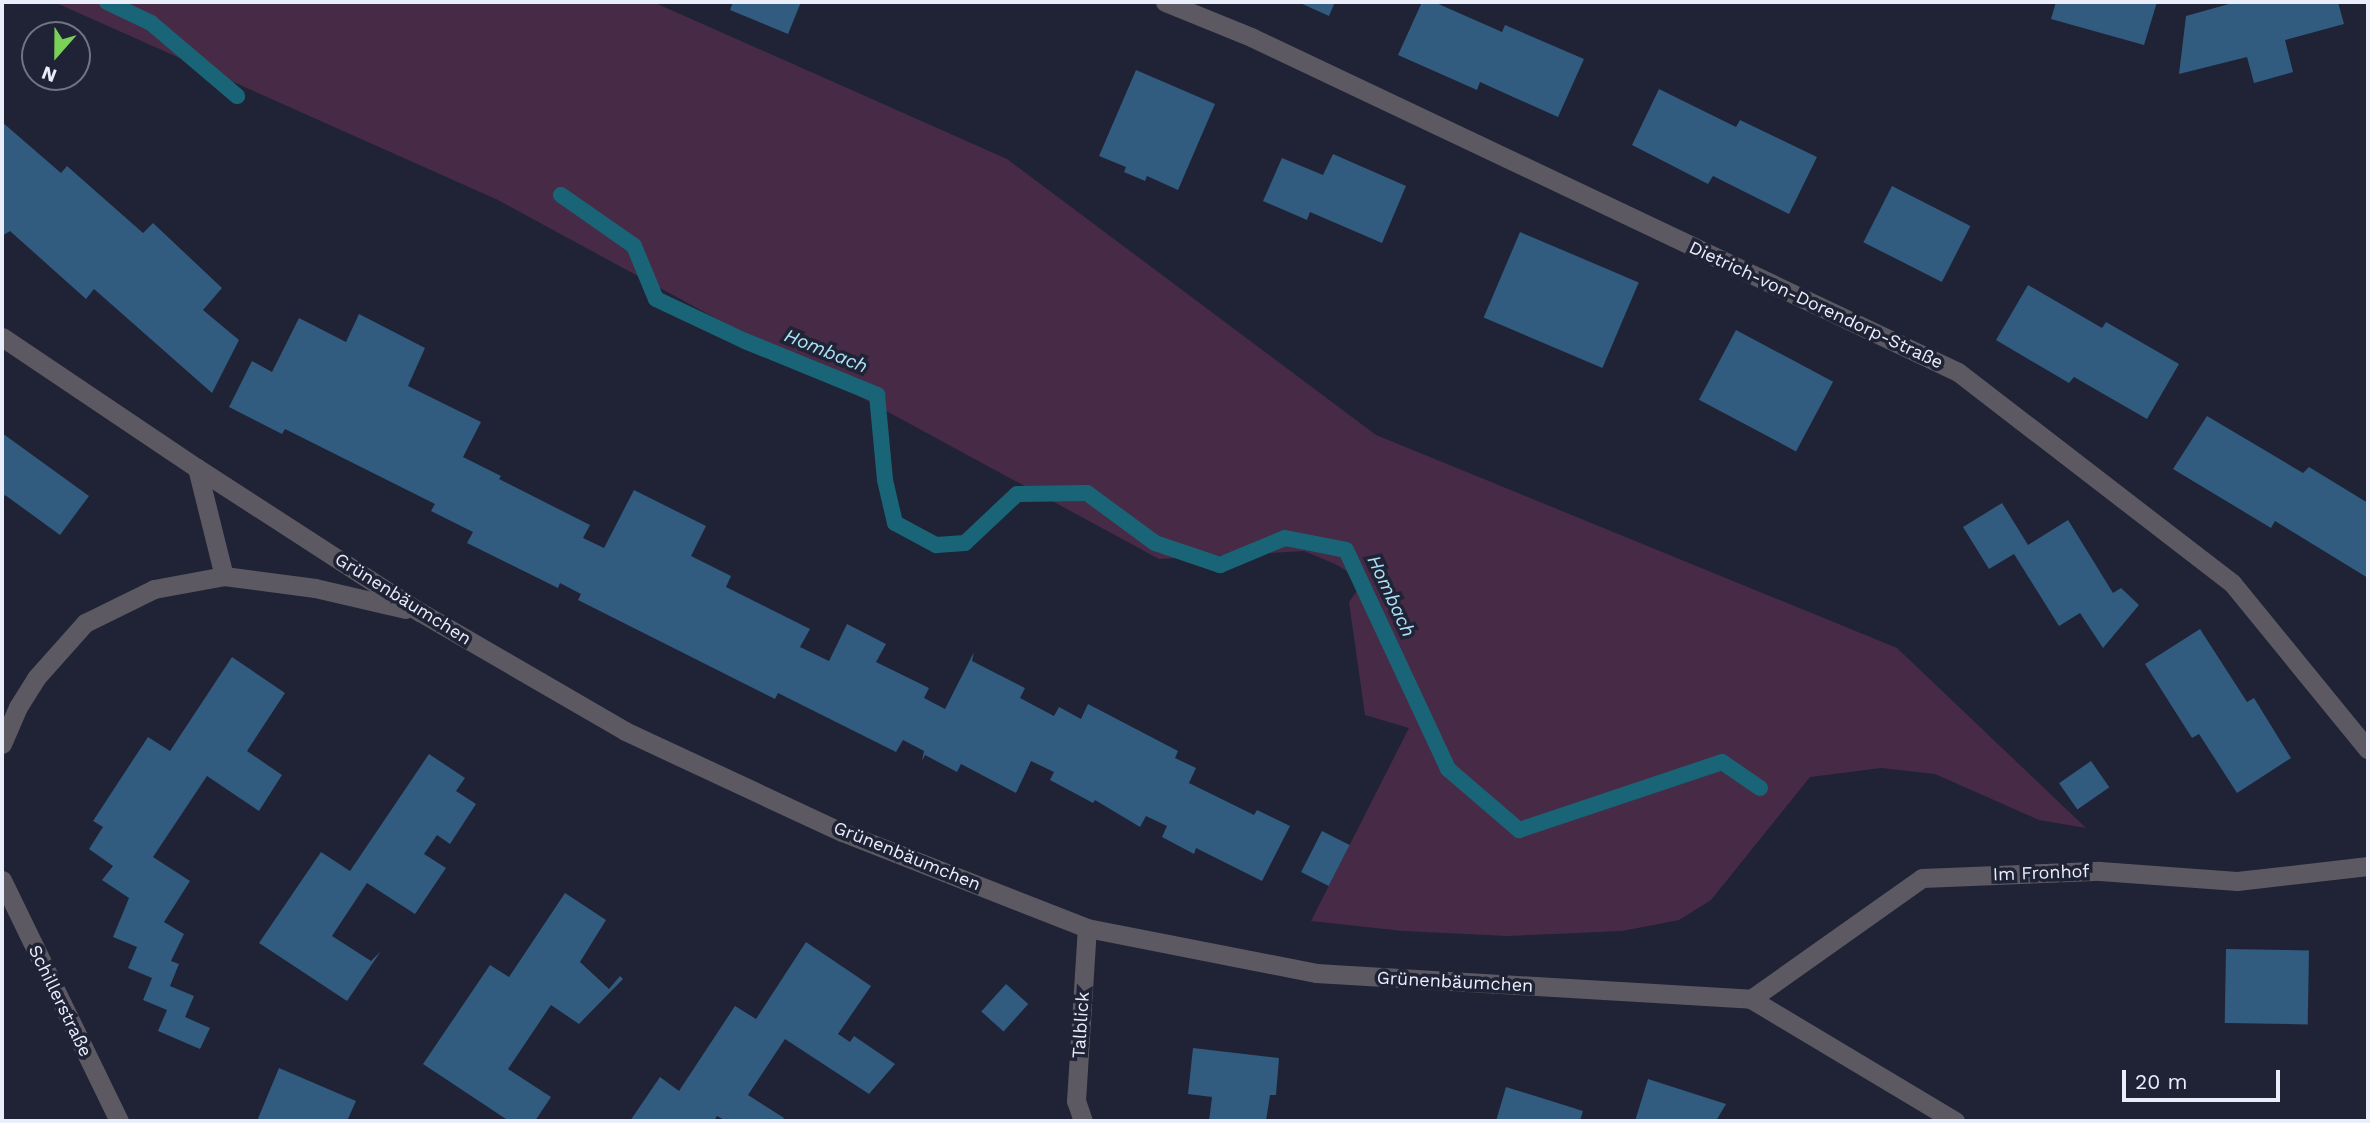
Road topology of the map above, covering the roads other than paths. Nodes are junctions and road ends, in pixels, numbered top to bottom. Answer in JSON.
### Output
{"nodes":[{"id":1,"x":1165,"y":2,"type":"edge"},
{"id":2,"x":2,"y":337,"type":"edge"},
{"id":3,"x":197,"y":468,"type":"junction"},
{"id":4,"x":223,"y":576,"type":"junction"},
{"id":5,"x":420,"y":612,"type":"junction"},
{"id":6,"x":2,"y":744,"type":"edge"},
{"id":7,"x":2368,"y":750,"type":"edge"},
{"id":8,"x":2368,"y":866,"type":"edge"},
{"id":9,"x":2,"y":880,"type":"edge"},
{"id":10,"x":1087,"y":928,"type":"junction"},
{"id":11,"x":1751,"y":999,"type":"junction"},
{"id":12,"x":119,"y":1121,"type":"edge"},
{"id":13,"x":1083,"y":1121,"type":"edge"},
{"id":14,"x":1955,"y":1121,"type":"edge"}],
"edges":[{"from":1,"to":7,"type":"street","name":"Dietrich-von-Dorendorp-Straße"},
{"from":2,"to":3,"type":"street","name":"Grünenbäumchen"},
{"from":3,"to":4,"type":"street"},
{"from":3,"to":5,"type":"street","name":"Grünenbäumchen"},
{"from":4,"to":5,"type":"street"},
{"from":4,"to":6,"type":"street"},
{"from":5,"to":10,"type":"street","name":"Grünenbäumchen"},
{"from":8,"to":11,"type":"street","name":"Im Fronhof"},
{"from":9,"to":12,"type":"street","name":"Schillerstraße"},
{"from":10,"to":11,"type":"street","name":"Grünenbäumchen"},
{"from":10,"to":13,"type":"street","name":"Talblick"},
{"from":11,"to":14,"type":"street","name":"Grünenbäumchen"}]}
